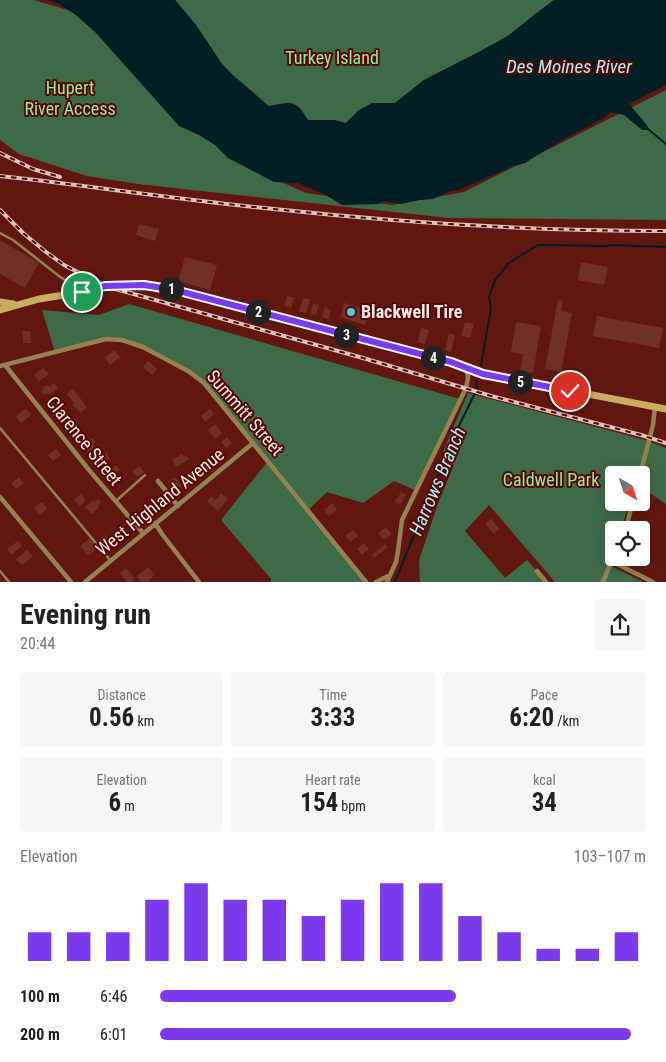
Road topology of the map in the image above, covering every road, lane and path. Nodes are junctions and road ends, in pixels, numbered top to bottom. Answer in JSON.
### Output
{"nodes":[{"id":1,"x":0,"y":233,"type":"edge"},
{"id":2,"x":82,"y":292,"type":"junction"},
{"id":3,"x":0,"y":302,"type":"edge"},
{"id":4,"x":16,"y":305,"type":"junction"},
{"id":5,"x":0,"y":310,"type":"edge"},
{"id":6,"x":2,"y":366,"type":"edge"},
{"id":7,"x":466,"y":368,"type":"junction"},
{"id":8,"x":655,"y":407,"type":"junction"},
{"id":9,"x":666,"y":409,"type":"edge"},
{"id":10,"x":0,"y":428,"type":"edge"},
{"id":11,"x":254,"y":443,"type":"junction"},
{"id":12,"x":642,"y":466,"type":"edge"},
{"id":13,"x":145,"y":475,"type":"dead end"},
{"id":14,"x":158,"y":482,"type":"dead end"},
{"id":15,"x":0,"y":497,"type":"edge"},
{"id":16,"x":116,"y":501,"type":"junction"},
{"id":17,"x":178,"y":506,"type":"junction"},
{"id":18,"x":155,"y":523,"type":"junction"},
{"id":19,"x":143,"y":533,"type":"junction"},
{"id":20,"x":110,"y":560,"type":"junction"},
{"id":21,"x":609,"y":566,"type":"edge"},
{"id":22,"x":619,"y":566,"type":"edge"},
{"id":23,"x":0,"y":571,"type":"edge"},
{"id":24,"x":537,"y":571,"type":"dead end"},
{"id":25,"x":389,"y":576,"type":"junction"},
{"id":26,"x":9,"y":582,"type":"edge"},
{"id":27,"x":71,"y":582,"type":"edge"},
{"id":28,"x":85,"y":582,"type":"edge"},
{"id":29,"x":199,"y":582,"type":"edge"},
{"id":30,"x":366,"y":582,"type":"edge"},
{"id":31,"x":376,"y":582,"type":"edge"},
{"id":32,"x":387,"y":582,"type":"edge"},
{"id":33,"x":546,"y":582,"type":"edge"},
{"id":34,"x":603,"y":582,"type":"edge"},
{"id":35,"x":653,"y":582,"type":"edge"}],
"edges":[{"from":1,"to":2,"type":"lane"},
{"from":2,"to":4,"type":"main road"},
{"from":2,"to":7,"type":"main road"},
{"from":3,"to":4,"type":"main road"},
{"from":4,"to":5,"type":"main road"},
{"from":6,"to":11,"type":"street","name":"Summitt Street"},
{"from":6,"to":16,"type":"street","name":"Clarence Street"},
{"from":7,"to":8,"type":"main road"},
{"from":7,"to":25,"type":"street"},
{"from":8,"to":9,"type":"main road"},
{"from":8,"to":12,"type":"street"},
{"from":10,"to":20,"type":"lane"},
{"from":11,"to":17,"type":"street","name":"West Highland Avenue"},
{"from":11,"to":30,"type":"street","name":"Summitt Street"},
{"from":13,"to":16,"type":"lane"},
{"from":14,"to":17,"type":"street"},
{"from":15,"to":27,"type":"street"},
{"from":16,"to":19,"type":"street","name":"Clarence Street"},
{"from":17,"to":18,"type":"street","name":"West Highland Avenue"},
{"from":18,"to":19,"type":"street","name":"West Highland Avenue"},
{"from":18,"to":29,"type":"street"},
{"from":19,"to":20,"type":"street","name":"West Highland Avenue"},
{"from":20,"to":28,"type":"street","name":"West Highland Avenue"},
{"from":21,"to":34,"type":"street"},
{"from":22,"to":35,"type":"street"},
{"from":23,"to":26,"type":"lane"},
{"from":24,"to":33,"type":"street"},
{"from":25,"to":31,"type":"street"},
{"from":25,"to":32,"type":"street"}]}
